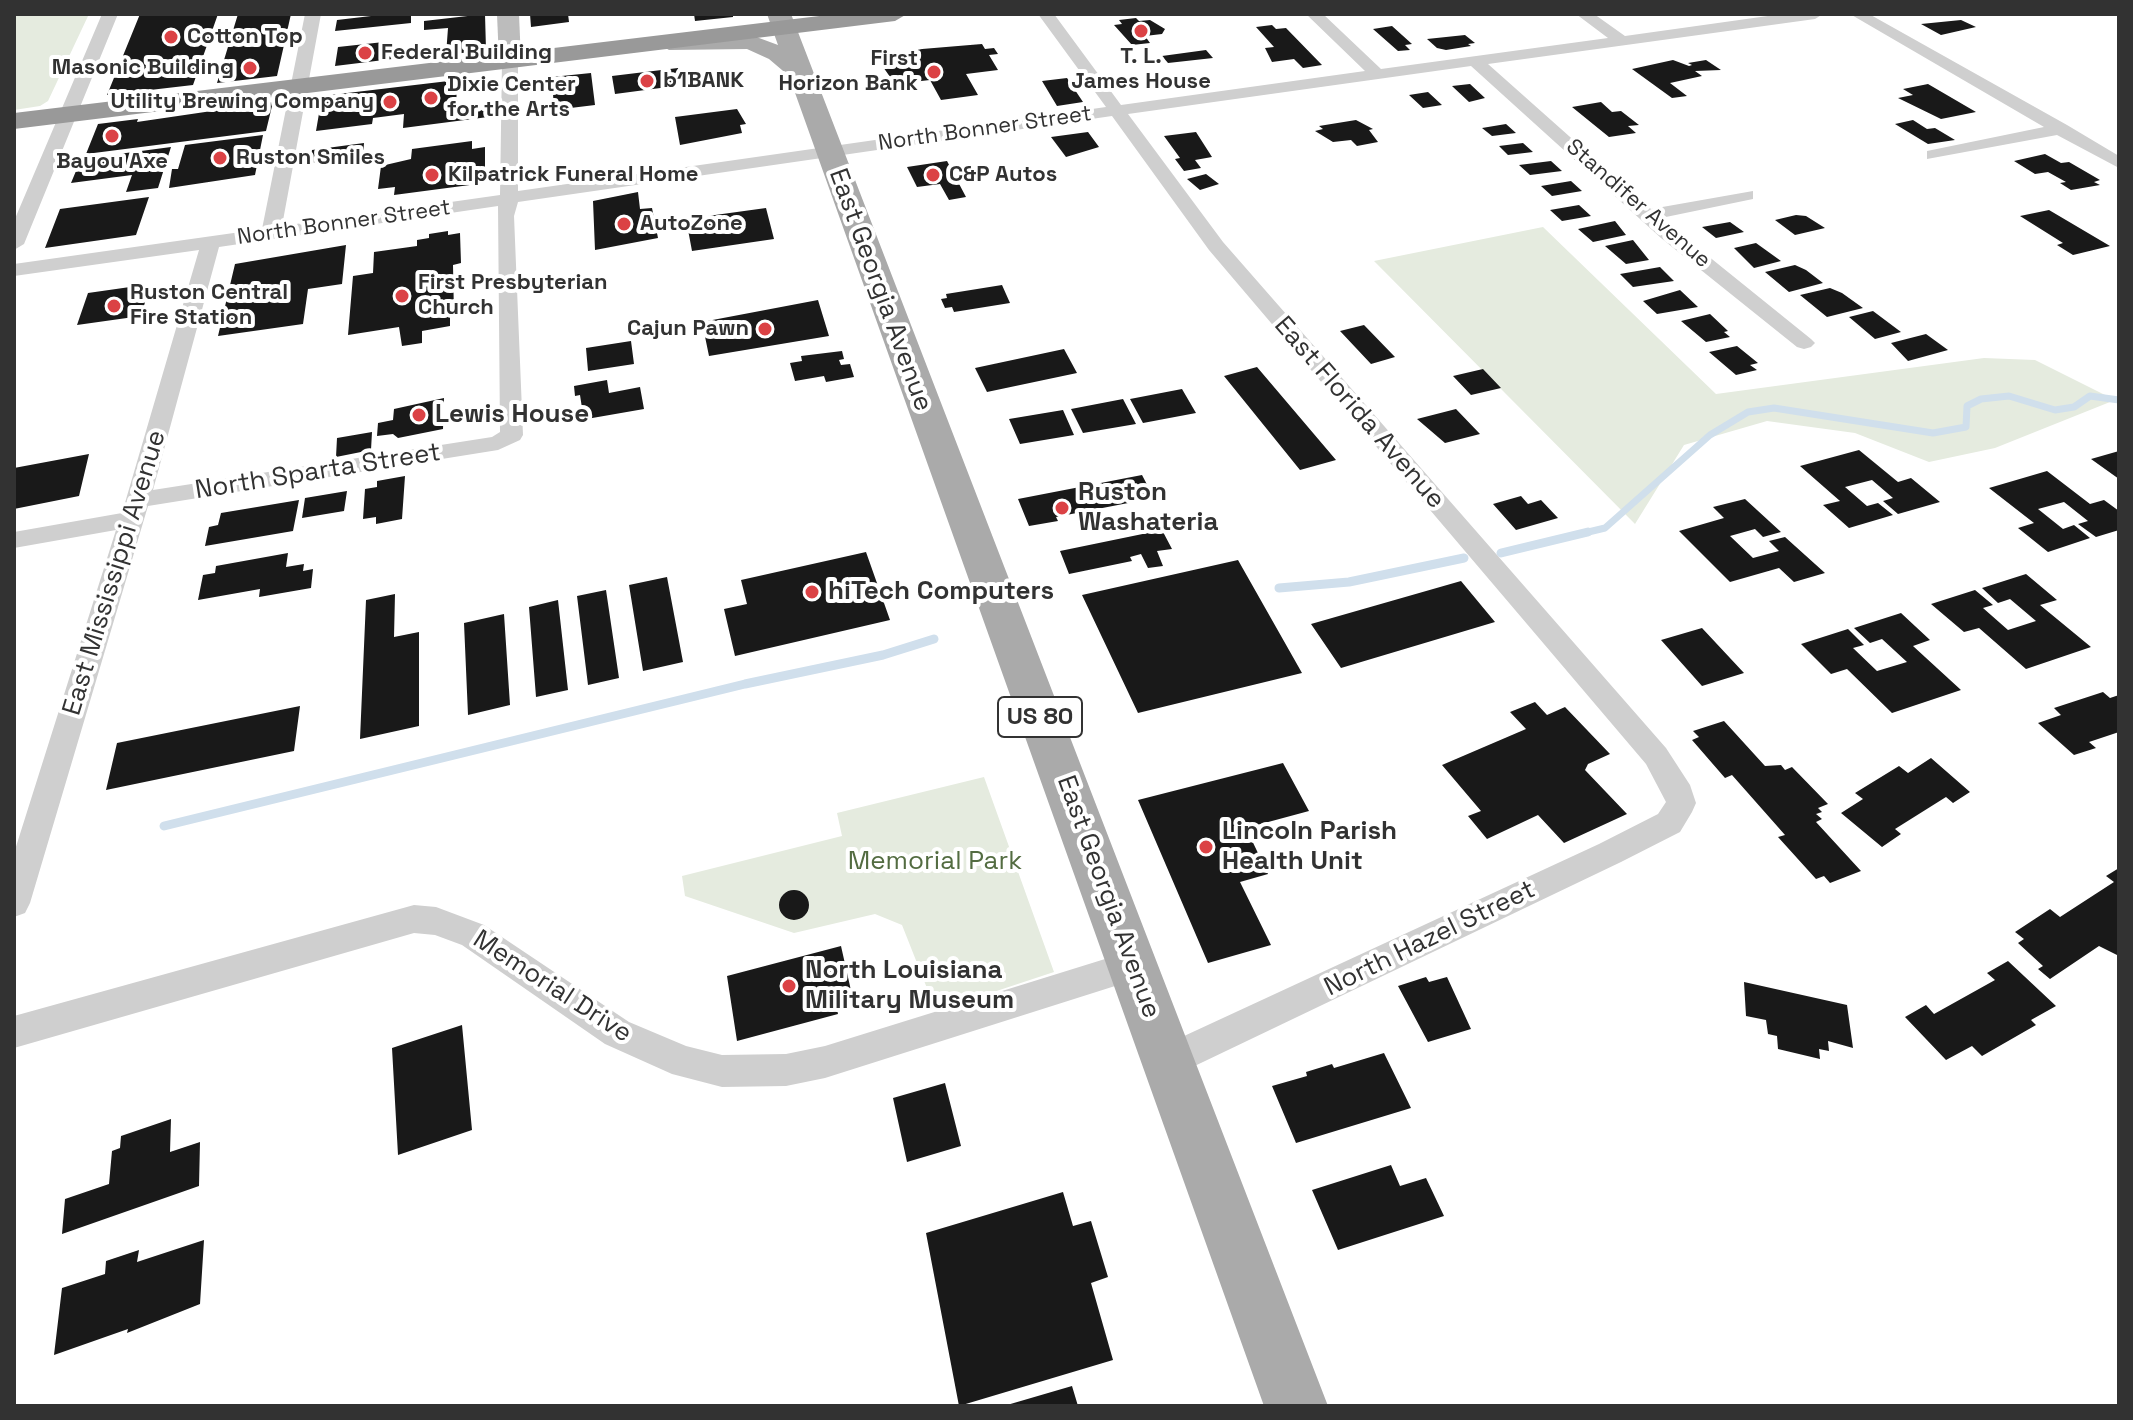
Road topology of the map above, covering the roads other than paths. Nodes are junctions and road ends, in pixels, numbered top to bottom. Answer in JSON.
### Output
{"nodes":[{"id":1,"x":110,"y":14,"type":"edge"},
{"id":2,"x":313,"y":14,"type":"edge"},
{"id":3,"x":508,"y":14,"type":"edge"},
{"id":4,"x":895,"y":14,"type":"edge"},
{"id":5,"x":1046,"y":14,"type":"edge"},
{"id":6,"x":1314,"y":14,"type":"edge"},
{"id":7,"x":1584,"y":14,"type":"edge"},
{"id":8,"x":1815,"y":14,"type":"edge"},
{"id":9,"x":1858,"y":14,"type":"edge"},
{"id":10,"x":781,"y":21,"type":"edge"},
{"id":11,"x":1622,"y":41,"type":"junction"},
{"id":12,"x":642,"y":45,"type":"junction"},
{"id":13,"x":510,"y":61,"type":"junction"},
{"id":14,"x":1476,"y":62,"type":"junction"},
{"id":15,"x":798,"y":71,"type":"junction"},
{"id":16,"x":1378,"y":75,"type":"junction"},
{"id":17,"x":298,"y":86,"type":"junction"},
{"id":18,"x":1116,"y":111,"type":"junction"},
{"id":19,"x":68,"y":114,"type":"junction"},
{"id":20,"x":14,"y":121,"type":"edge"},
{"id":21,"x":2061,"y":129,"type":"junction"},
{"id":22,"x":828,"y":151,"type":"junction"},
{"id":23,"x":1933,"y":155,"type":"dead end"},
{"id":24,"x":2119,"y":163,"type":"edge"},
{"id":25,"x":1746,"y":195,"type":"dead end"},
{"id":26,"x":509,"y":199,"type":"junction"},
{"id":27,"x":1647,"y":215,"type":"junction"},
{"id":28,"x":271,"y":234,"type":"junction"},
{"id":29,"x":211,"y":242,"type":"junction"},
{"id":30,"x":14,"y":244,"type":"edge"},
{"id":31,"x":14,"y":270,"type":"edge"},
{"id":32,"x":1804,"y":343,"type":"dead end"},
{"id":33,"x":135,"y":510,"type":"junction"},
{"id":34,"x":14,"y":540,"type":"edge"},
{"id":35,"x":1681,"y":803,"type":"joint"},
{"id":36,"x":14,"y":903,"type":"edge"},
{"id":37,"x":1134,"y":965,"type":"junction"},
{"id":38,"x":14,"y":1032,"type":"edge"},
{"id":39,"x":1168,"y":1061,"type":"junction"},
{"id":40,"x":1296,"y":1406,"type":"edge"}],
"edges":[{"from":1,"to":19,"type":"street"},
{"from":2,"to":17,"type":"street"},
{"from":3,"to":13,"type":"main road"},
{"from":4,"to":10,"type":"highway"},
{"from":5,"to":18,"type":"street","name":"East Florida Avenue"},
{"from":6,"to":16,"type":"street"},
{"from":7,"to":11,"type":"street"},
{"from":8,"to":11,"type":"street","name":"North Bonner Street"},
{"from":9,"to":21,"type":"street"},
{"from":10,"to":12,"type":"highway"},
{"from":10,"to":15,"type":"main road","name":"East Georgia Avenue","number":"US 80"},
{"from":11,"to":14,"type":"street","name":"North Bonner Street"},
{"from":12,"to":13,"type":"highway"},
{"from":12,"to":15,"type":"main road"},
{"from":13,"to":17,"type":"highway"},
{"from":13,"to":26,"type":"street"},
{"from":14,"to":16,"type":"street","name":"North Bonner Street"},
{"from":14,"to":27,"type":"street","name":"Standifer Avenue"},
{"from":15,"to":22,"type":"main road","name":"East Georgia Avenue","number":"US 80"},
{"from":16,"to":18,"type":"street","name":"North Bonner Street"},
{"from":17,"to":19,"type":"highway"},
{"from":17,"to":28,"type":"street"},
{"from":18,"to":22,"type":"street","name":"North Bonner Street"},
{"from":18,"to":35,"type":"street","name":"East Florida Avenue"},
{"from":19,"to":20,"type":"highway"},
{"from":19,"to":30,"type":"street"},
{"from":21,"to":23,"type":"street"},
{"from":21,"to":24,"type":"street"},
{"from":22,"to":26,"type":"street","name":"North Bonner Street"},
{"from":22,"to":37,"type":"main road","name":"East Georgia Avenue","number":"US 80"},
{"from":25,"to":27,"type":"street"},
{"from":26,"to":28,"type":"street","name":"North Bonner Street"},
{"from":26,"to":33,"type":"street","name":"North Sparta Street"},
{"from":27,"to":32,"type":"street","name":"Standifer Avenue"},
{"from":28,"to":29,"type":"street","name":"North Bonner Street"},
{"from":29,"to":31,"type":"street","name":"North Bonner Street"},
{"from":29,"to":33,"type":"street","name":"East Mississippi Avenue"},
{"from":33,"to":34,"type":"street","name":"North Sparta Street"},
{"from":33,"to":36,"type":"street","name":"East Mississippi Avenue"},
{"from":35,"to":39,"type":"street","name":"North Hazel Street"},
{"from":37,"to":38,"type":"street","name":"Memorial Drive"},
{"from":37,"to":39,"type":"main road","name":"East Georgia Avenue","number":"US 80"},
{"from":39,"to":40,"type":"main road","name":"East Georgia Avenue","number":"US 80"}]}
